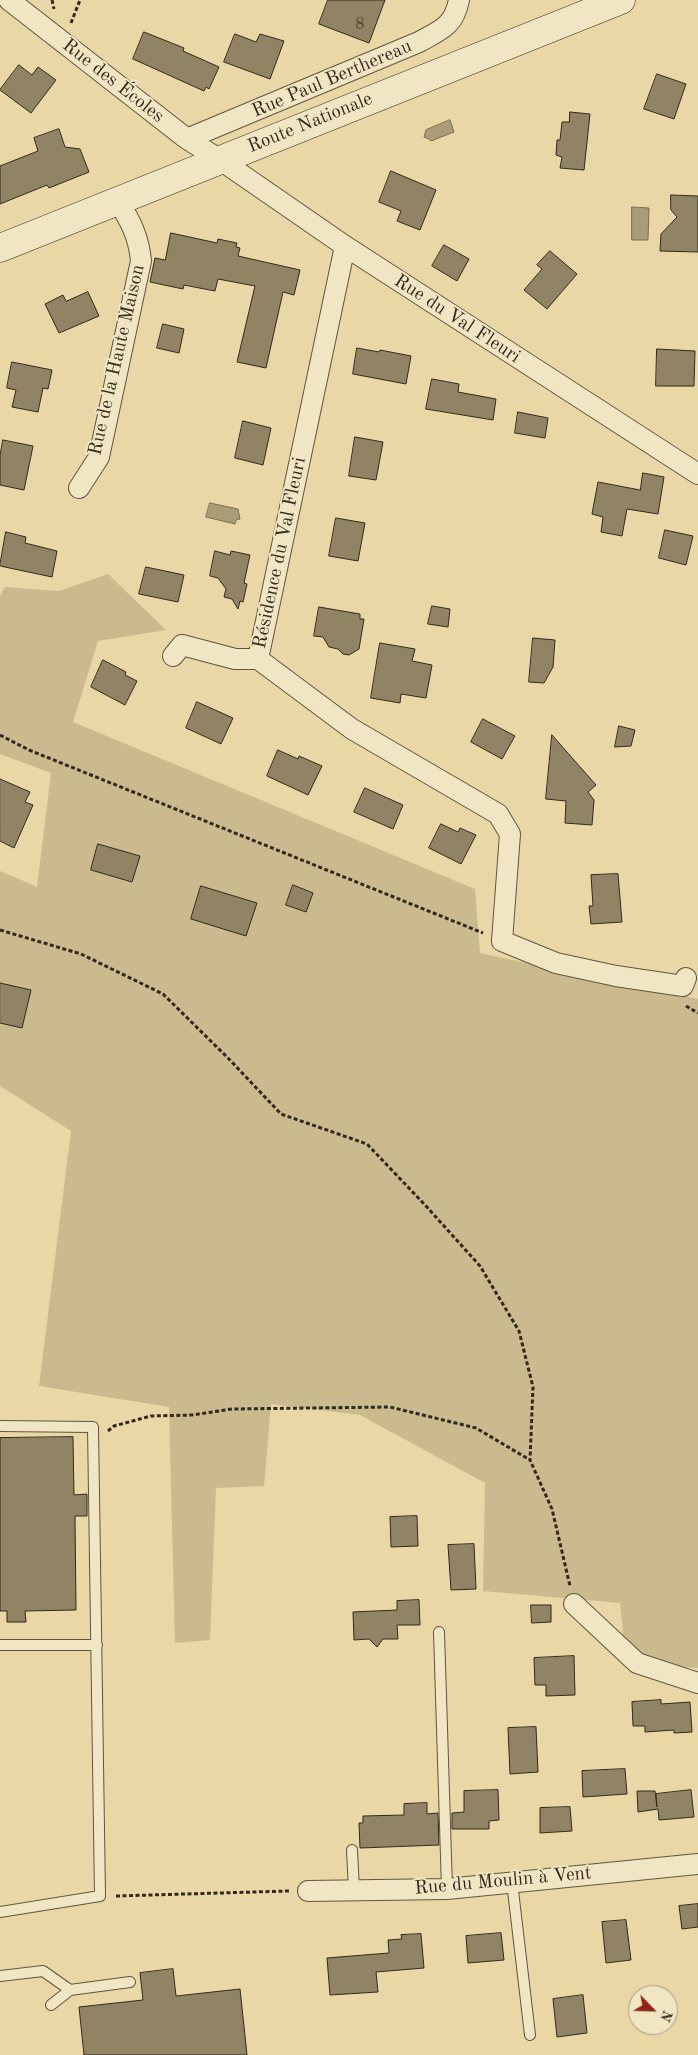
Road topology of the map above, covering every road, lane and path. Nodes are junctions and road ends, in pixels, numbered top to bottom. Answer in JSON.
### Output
{"nodes":[{"id":1,"x":9,"y":0,"type":"edge"},
{"id":2,"x":459,"y":0,"type":"edge"},
{"id":3,"x":621,"y":0,"type":"edge"},
{"id":4,"x":187,"y":139,"type":"junction"},
{"id":5,"x":220,"y":159,"type":"junction"},
{"id":6,"x":118,"y":202,"type":"junction"},
{"id":7,"x":345,"y":246,"type":"junction"},
{"id":8,"x":0,"y":248,"type":"edge"},
{"id":9,"x":698,"y":474,"type":"edge"},
{"id":10,"x":78,"y":488,"type":"dead end"},
{"id":11,"x":173,"y":656,"type":"dead end"},
{"id":12,"x":258,"y":659,"type":"junction"},
{"id":13,"x":0,"y":735,"type":"edge"},
{"id":14,"x":0,"y":930,"type":"edge"},
{"id":15,"x":502,"y":941,"type":"junction"},
{"id":16,"x":686,"y":978,"type":"dead end"},
{"id":17,"x":0,"y":1426,"type":"edge"},
{"id":18,"x":107,"y":1432,"type":"dead end"},
{"id":19,"x":530,"y":1460,"type":"junction"},
{"id":20,"x":574,"y":1604,"type":"joint"},
{"id":21,"x":439,"y":1632,"type":"dead end"},
{"id":22,"x":0,"y":1645,"type":"edge"},
{"id":23,"x":97,"y":1645,"type":"junction"},
{"id":24,"x":698,"y":1683,"type":"edge"},
{"id":25,"x":352,"y":1850,"type":"dead end"},
{"id":26,"x":698,"y":1864,"type":"edge"},
{"id":27,"x":512,"y":1882,"type":"junction"},
{"id":28,"x":447,"y":1888,"type":"junction"},
{"id":29,"x":354,"y":1890,"type":"junction"},
{"id":30,"x":308,"y":1891,"type":"joint"},
{"id":31,"x":100,"y":1896,"type":"junction"},
{"id":32,"x":0,"y":1912,"type":"edge"},
{"id":33,"x":0,"y":1976,"type":"edge"},
{"id":34,"x":130,"y":1982,"type":"dead end"},
{"id":35,"x":70,"y":1990,"type":"junction"},
{"id":36,"x":51,"y":2005,"type":"dead end"},
{"id":37,"x":530,"y":2035,"type":"dead end"}],
"edges":[{"from":1,"to":4,"type":"street","name":"Rue des Écoles"},
{"from":2,"to":4,"type":"street","name":"Rue Paul Berthereau"},
{"from":3,"to":5,"type":"main road","name":"Route Nationale"},
{"from":4,"to":5,"type":"street","name":"Rue des Écoles"},
{"from":5,"to":6,"type":"main road","name":"Route Nationale"},
{"from":5,"to":7,"type":"street","name":"Rue du Val Fleuri"},
{"from":6,"to":8,"type":"main road","name":"Route Nationale"},
{"from":6,"to":10,"type":"street","name":"Rue de la Haute Maison"},
{"from":7,"to":9,"type":"street","name":"Rue du Val Fleuri"},
{"from":7,"to":12,"type":"street","name":"Résidence du Val Fleuri"},
{"from":11,"to":12,"type":"street"},
{"from":12,"to":15,"type":"street","name":"Résidence du Val Fleuri"},
{"from":13,"to":15,"type":"path"},
{"from":14,"to":19,"type":"path"},
{"from":15,"to":16,"type":"street"},
{"from":17,"to":23,"type":"lane"},
{"from":18,"to":19,"type":"path"},
{"from":19,"to":20,"type":"path"},
{"from":20,"to":24,"type":"street"},
{"from":21,"to":28,"type":"lane"},
{"from":22,"to":23,"type":"lane"},
{"from":23,"to":31,"type":"lane"},
{"from":25,"to":29,"type":"lane"},
{"from":26,"to":27,"type":"street","name":"Rue du Moulin à Vent"},
{"from":27,"to":28,"type":"street","name":"Rue du Moulin à Vent"},
{"from":27,"to":37,"type":"lane"},
{"from":28,"to":29,"type":"street","name":"Rue du Moulin à Vent"},
{"from":29,"to":30,"type":"street","name":"Rue du Moulin à Vent"},
{"from":30,"to":31,"type":"path"},
{"from":31,"to":32,"type":"lane"},
{"from":33,"to":35,"type":"lane"},
{"from":34,"to":35,"type":"lane"},
{"from":35,"to":36,"type":"lane"}]}
